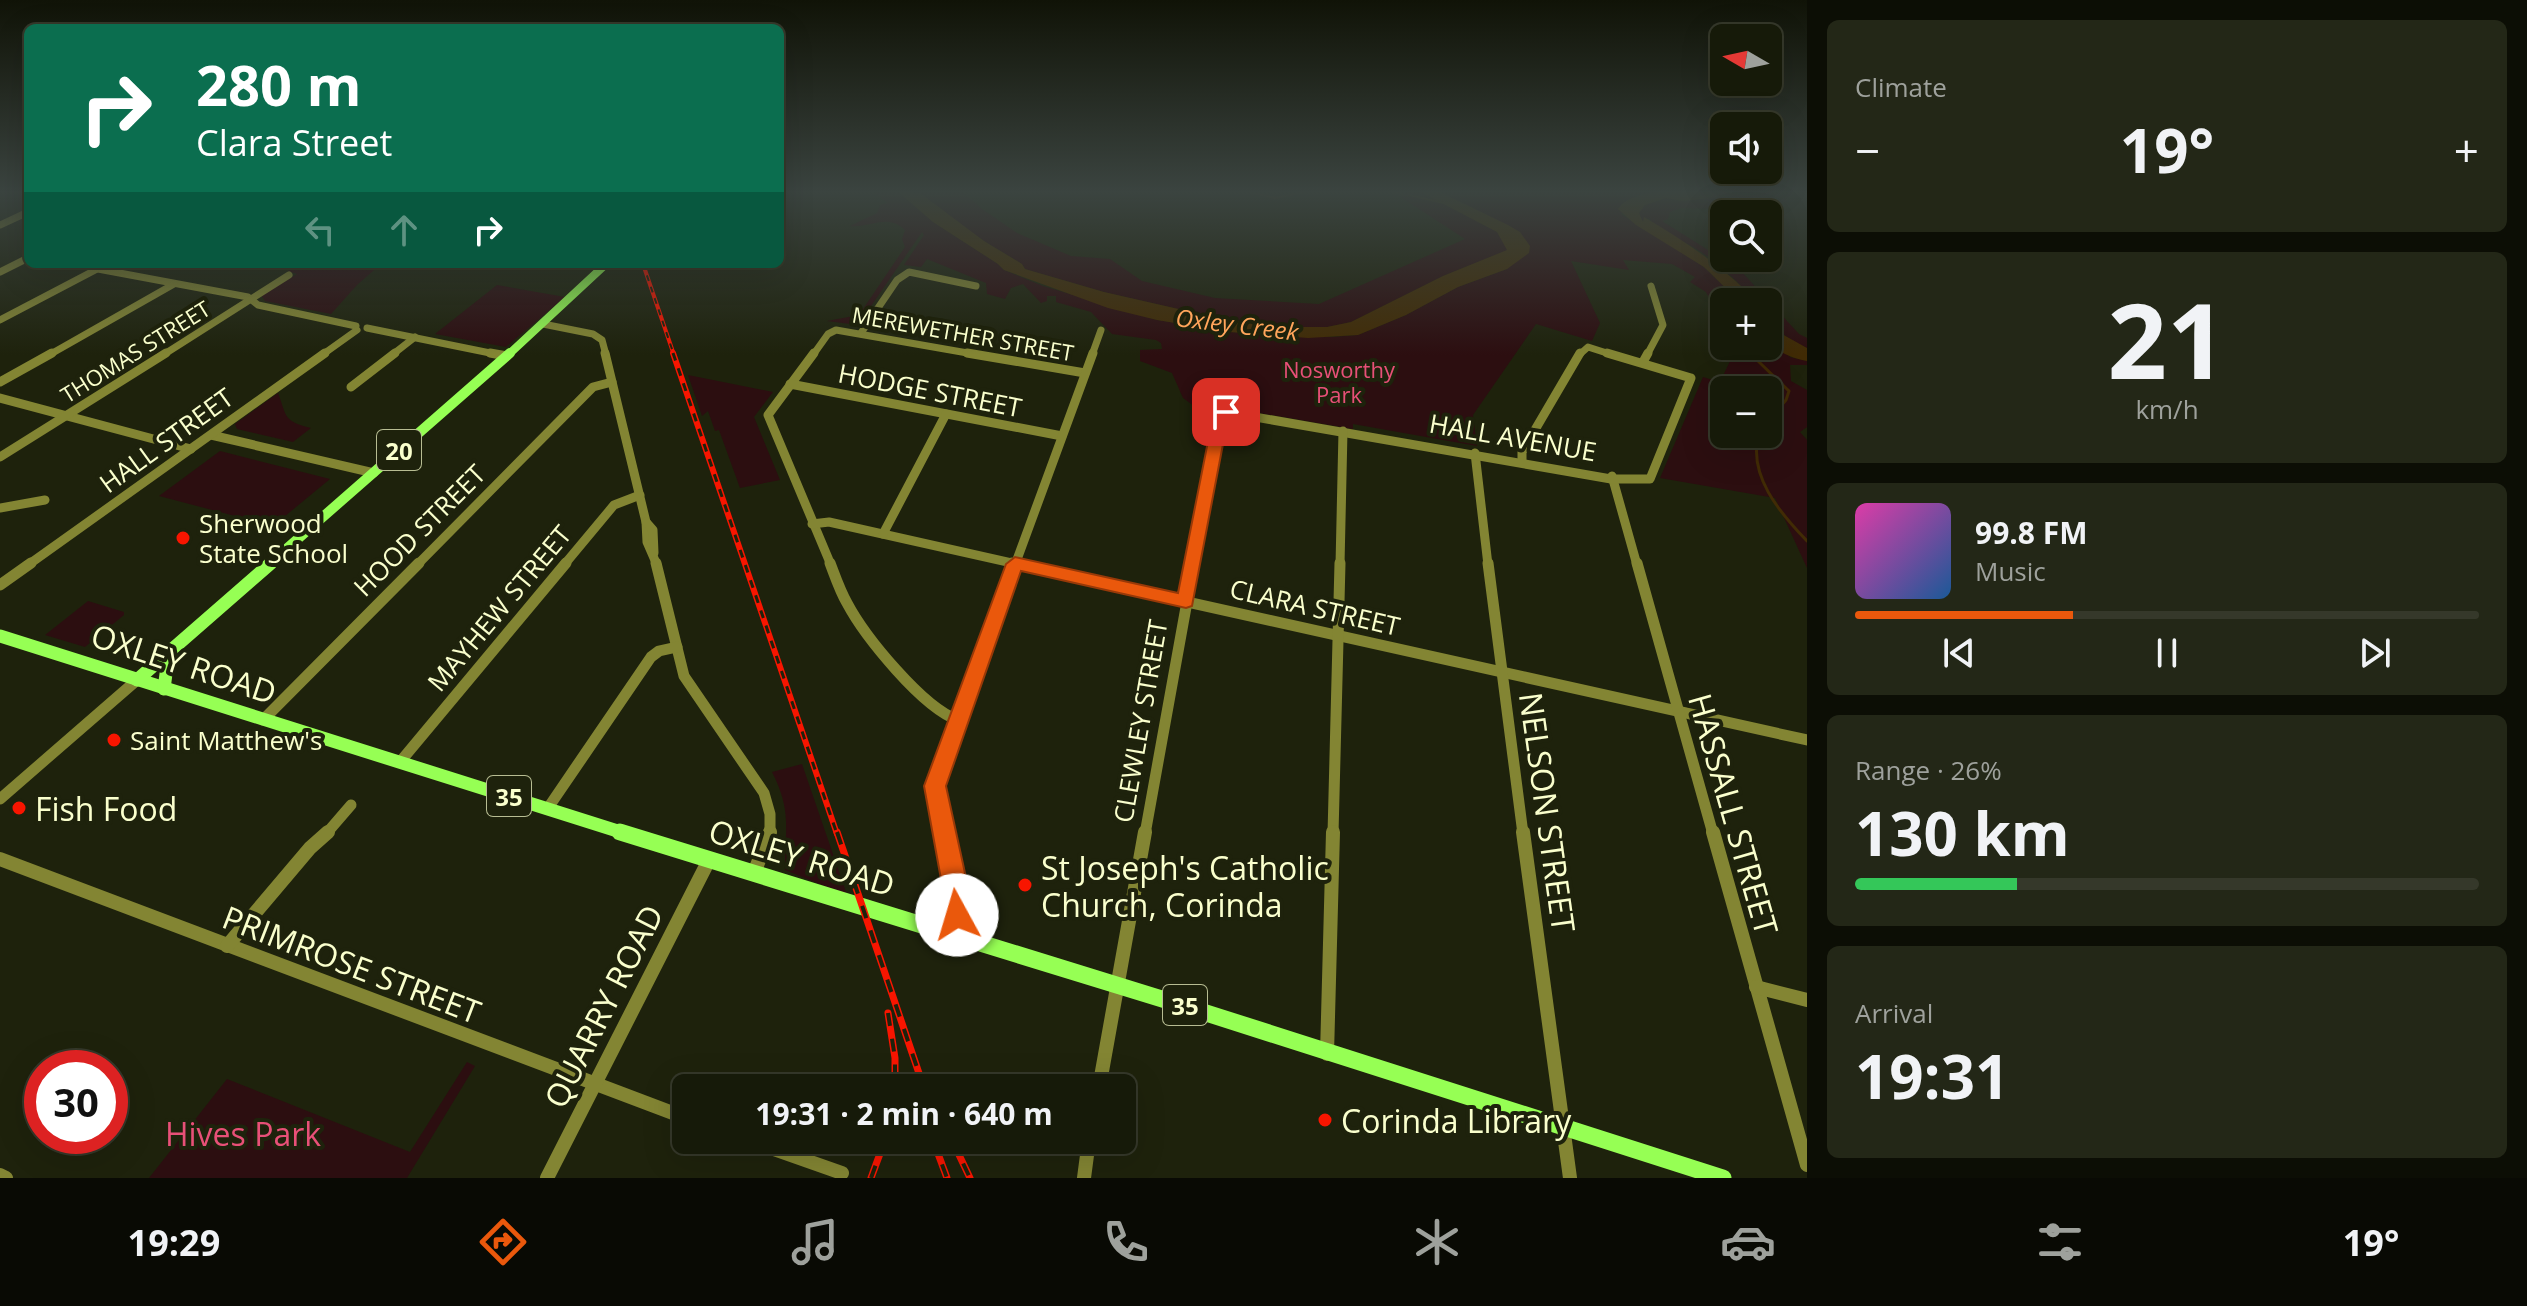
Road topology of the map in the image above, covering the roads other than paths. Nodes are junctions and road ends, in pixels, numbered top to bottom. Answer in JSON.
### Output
{"nodes":[{"id":1,"x":24,"y":260,"type":"edge"},
{"id":2,"x":602,"y":268,"type":"edge"},
{"id":3,"x":98,"y":269,"type":"joint"},
{"id":4,"x":944,"y":269,"type":"dead end"},
{"id":5,"x":0,"y":272,"type":"edge"},
{"id":6,"x":289,"y":275,"type":"dead end"},
{"id":7,"x":936,"y":280,"type":"junction"},
{"id":8,"x":174,"y":284,"type":"junction"},
{"id":9,"x":976,"y":286,"type":"dead end"},
{"id":10,"x":1651,"y":286,"type":"dead end"},
{"id":11,"x":250,"y":301,"type":"junction"},
{"id":12,"x":0,"y":320,"type":"edge"},
{"id":13,"x":543,"y":324,"type":"junction"},
{"id":14,"x":360,"y":328,"type":"junction"},
{"id":15,"x":1101,"y":330,"type":"dead end"},
{"id":16,"x":861,"y":333,"type":"junction"},
{"id":17,"x":415,"y":337,"type":"junction"},
{"id":18,"x":507,"y":356,"type":"junction"},
{"id":19,"x":1643,"y":362,"type":"junction"},
{"id":20,"x":1085,"y":373,"type":"junction"},
{"id":21,"x":0,"y":382,"type":"edge"},
{"id":22,"x":612,"y":382,"type":"junction"},
{"id":23,"x":790,"y":384,"type":"junction"},
{"id":24,"x":351,"y":387,"type":"dead end"},
{"id":25,"x":0,"y":398,"type":"edge"},
{"id":26,"x":1226,"y":412,"type":"joint"},
{"id":27,"x":946,"y":414,"type":"junction"},
{"id":28,"x":65,"y":416,"type":"junction"},
{"id":29,"x":1343,"y":431,"type":"junction"},
{"id":30,"x":211,"y":435,"type":"junction"},
{"id":31,"x":1062,"y":436,"type":"junction"},
{"id":32,"x":191,"y":449,"type":"junction"},
{"id":33,"x":1475,"y":453,"type":"junction"},
{"id":34,"x":0,"y":457,"type":"edge"},
{"id":35,"x":1522,"y":461,"type":"junction"},
{"id":36,"x":374,"y":473,"type":"junction"},
{"id":37,"x":1612,"y":476,"type":"junction"},
{"id":38,"x":640,"y":495,"type":"junction"},
{"id":39,"x":45,"y":500,"type":"dead end"},
{"id":40,"x":0,"y":508,"type":"edge"},
{"id":41,"x":812,"y":524,"type":"junction"},
{"id":42,"x":883,"y":534,"type":"junction"},
{"id":43,"x":1015,"y":564,"type":"junction"},
{"id":44,"x":0,"y":585,"type":"edge"},
{"id":45,"x":1186,"y":601,"type":"junction"},
{"id":46,"x":1336,"y":635,"type":"junction"},
{"id":47,"x":0,"y":636,"type":"edge"},
{"id":48,"x":677,"y":647,"type":"junction"},
{"id":49,"x":169,"y":651,"type":"junction"},
{"id":50,"x":1501,"y":671,"type":"junction"},
{"id":51,"x":137,"y":680,"type":"junction"},
{"id":52,"x":164,"y":689,"type":"junction"},
{"id":53,"x":1678,"y":711,"type":"junction"},
{"id":54,"x":263,"y":720,"type":"junction"},
{"id":55,"x":958,"y":720,"type":"junction"},
{"id":56,"x":1807,"y":740,"type":"edge"},
{"id":57,"x":400,"y":762,"type":"junction"},
{"id":58,"x":0,"y":799,"type":"edge"},
{"id":59,"x":351,"y":805,"type":"dead end"},
{"id":60,"x":548,"y":808,"type":"junction"},
{"id":61,"x":0,"y":859,"type":"edge"},
{"id":62,"x":709,"y":860,"type":"junction"},
{"id":63,"x":754,"y":873,"type":"junction"},
{"id":64,"x":958,"y":934,"type":"junction"},
{"id":65,"x":227,"y":946,"type":"junction"},
{"id":66,"x":1118,"y":984,"type":"junction"},
{"id":67,"x":1756,"y":987,"type":"junction"},
{"id":68,"x":1807,"y":1000,"type":"edge"},
{"id":69,"x":1327,"y":1054,"type":"junction"},
{"id":70,"x":1102,"y":1074,"type":"edge"},
{"id":71,"x":595,"y":1085,"type":"junction"},
{"id":72,"x":672,"y":1113,"type":"edge"},
{"id":73,"x":1563,"y":1127,"type":"junction"},
{"id":74,"x":788,"y":1154,"type":"edge"},
{"id":75,"x":1087,"y":1154,"type":"edge"},
{"id":76,"x":1807,"y":1165,"type":"edge"},
{"id":77,"x":842,"y":1173,"type":"dead end"},
{"id":78,"x":0,"y":1175,"type":"edge"},
{"id":79,"x":6,"y":1178,"type":"edge"},
{"id":80,"x":547,"y":1178,"type":"edge"},
{"id":81,"x":1084,"y":1178,"type":"edge"},
{"id":82,"x":1570,"y":1178,"type":"edge"},
{"id":83,"x":1723,"y":1178,"type":"edge"}],
"edges":[{"from":1,"to":5,"type":"street"},
{"from":2,"to":13,"type":"main road","number":"20"},
{"from":3,"to":8,"type":"street"},
{"from":3,"to":12,"type":"street"},
{"from":4,"to":7,"type":"street"},
{"from":6,"to":11,"type":"street","name":"THOMAS STREET"},
{"from":7,"to":9,"type":"street"},
{"from":7,"to":16,"type":"street"},
{"from":8,"to":11,"type":"street"},
{"from":8,"to":21,"type":"street"},
{"from":10,"to":19,"type":"street"},
{"from":11,"to":14,"type":"street"},
{"from":11,"to":28,"type":"street","name":"THOMAS STREET"},
{"from":13,"to":18,"type":"main road","number":"20"},
{"from":13,"to":22,"type":"street"},
{"from":14,"to":17,"type":"street"},
{"from":14,"to":30,"type":"street","name":"HALL STREET"},
{"from":15,"to":20,"type":"street"},
{"from":16,"to":20,"type":"street","name":"MEREWETHER STREET"},
{"from":16,"to":23,"type":"street","name":"MEREWETHER STREET"},
{"from":17,"to":18,"type":"street"},
{"from":17,"to":24,"type":"street"},
{"from":18,"to":36,"type":"main road","number":"20"},
{"from":19,"to":35,"type":"street"},
{"from":19,"to":37,"type":"street","name":"HALL AVENUE"},
{"from":20,"to":31,"type":"street"},
{"from":22,"to":38,"type":"street"},
{"from":22,"to":54,"type":"street","name":"HOOD STREET"},
{"from":23,"to":27,"type":"street","name":"HODGE STREET"},
{"from":23,"to":41,"type":"street"},
{"from":25,"to":28,"type":"street"},
{"from":26,"to":29,"type":"street","name":"HALL AVENUE"},
{"from":26,"to":45,"type":"street","name":"CLEWLEY STREET"},
{"from":27,"to":31,"type":"street","name":"HODGE STREET"},
{"from":27,"to":42,"type":"street"},
{"from":28,"to":32,"type":"street"},
{"from":28,"to":34,"type":"street","name":"THOMAS STREET"},
{"from":29,"to":33,"type":"street","name":"HALL AVENUE"},
{"from":29,"to":46,"type":"street"},
{"from":30,"to":32,"type":"street","name":"HALL STREET"},
{"from":30,"to":36,"type":"street"},
{"from":31,"to":43,"type":"street"},
{"from":32,"to":44,"type":"street","name":"HALL STREET"},
{"from":33,"to":35,"type":"street","name":"HALL AVENUE"},
{"from":33,"to":50,"type":"street","name":"NELSON STREET"},
{"from":35,"to":37,"type":"street","name":"HALL AVENUE"},
{"from":36,"to":49,"type":"main road","number":"20"},
{"from":37,"to":53,"type":"street","name":"HASSALL STREET"},
{"from":38,"to":48,"type":"street"},
{"from":38,"to":57,"type":"street","name":"MAYHEW STREET"},
{"from":39,"to":40,"type":"street"},
{"from":41,"to":42,"type":"street","name":"CLARA STREET"},
{"from":41,"to":55,"type":"street"},
{"from":42,"to":43,"type":"street","name":"CLARA STREET"},
{"from":43,"to":45,"type":"street","name":"CLARA STREET"},
{"from":43,"to":55,"type":"street"},
{"from":45,"to":46,"type":"street","name":"CLARA STREET"},
{"from":45,"to":66,"type":"street","name":"CLEWLEY STREET"},
{"from":46,"to":50,"type":"street","name":"CLARA STREET"},
{"from":46,"to":69,"type":"street"},
{"from":47,"to":51,"type":"main road","name":"OXLEY ROAD"},
{"from":48,"to":60,"type":"street"},
{"from":48,"to":63,"type":"street"},
{"from":49,"to":51,"type":"main road","number":"20"},
{"from":49,"to":52,"type":"main road"},
{"from":50,"to":53,"type":"street","name":"CLARA STREET"},
{"from":50,"to":73,"type":"street","name":"NELSON STREET"},
{"from":51,"to":52,"type":"main road","name":"OXLEY ROAD","number":"35"},
{"from":51,"to":58,"type":"street"},
{"from":52,"to":54,"type":"main road","name":"OXLEY ROAD","number":"35"},
{"from":53,"to":56,"type":"street","name":"CLARA STREET"},
{"from":53,"to":67,"type":"street","name":"HASSALL STREET"},
{"from":54,"to":57,"type":"main road","name":"OXLEY ROAD","number":"35"},
{"from":55,"to":64,"type":"street"},
{"from":57,"to":60,"type":"main road","name":"OXLEY ROAD","number":"35"},
{"from":59,"to":65,"type":"street"},
{"from":60,"to":62,"type":"main road","name":"OXLEY ROAD","number":"35"},
{"from":61,"to":65,"type":"street","name":"PRIMROSE STREET"},
{"from":62,"to":63,"type":"main road","name":"OXLEY ROAD","number":"35"},
{"from":62,"to":71,"type":"street","name":"QUARRY ROAD"},
{"from":63,"to":64,"type":"main road","name":"OXLEY ROAD","number":"35"},
{"from":64,"to":66,"type":"main road","name":"OXLEY ROAD","number":"35"},
{"from":65,"to":71,"type":"street","name":"PRIMROSE STREET"},
{"from":66,"to":69,"type":"main road","name":"OXLEY ROAD","number":"35"},
{"from":66,"to":70,"type":"street","name":"CLEWLEY STREET"},
{"from":67,"to":68,"type":"street"},
{"from":67,"to":76,"type":"street","name":"HASSALL STREET"},
{"from":69,"to":73,"type":"main road","name":"OXLEY ROAD","number":"35"},
{"from":71,"to":72,"type":"street","name":"PRIMROSE STREET"},
{"from":71,"to":80,"type":"street","name":"QUARRY ROAD"},
{"from":73,"to":82,"type":"street","name":"NELSON STREET"},
{"from":73,"to":83,"type":"main road","name":"OXLEY ROAD","number":"35"},
{"from":74,"to":77,"type":"street"},
{"from":75,"to":81,"type":"street"},
{"from":78,"to":79,"type":"street"}]}
